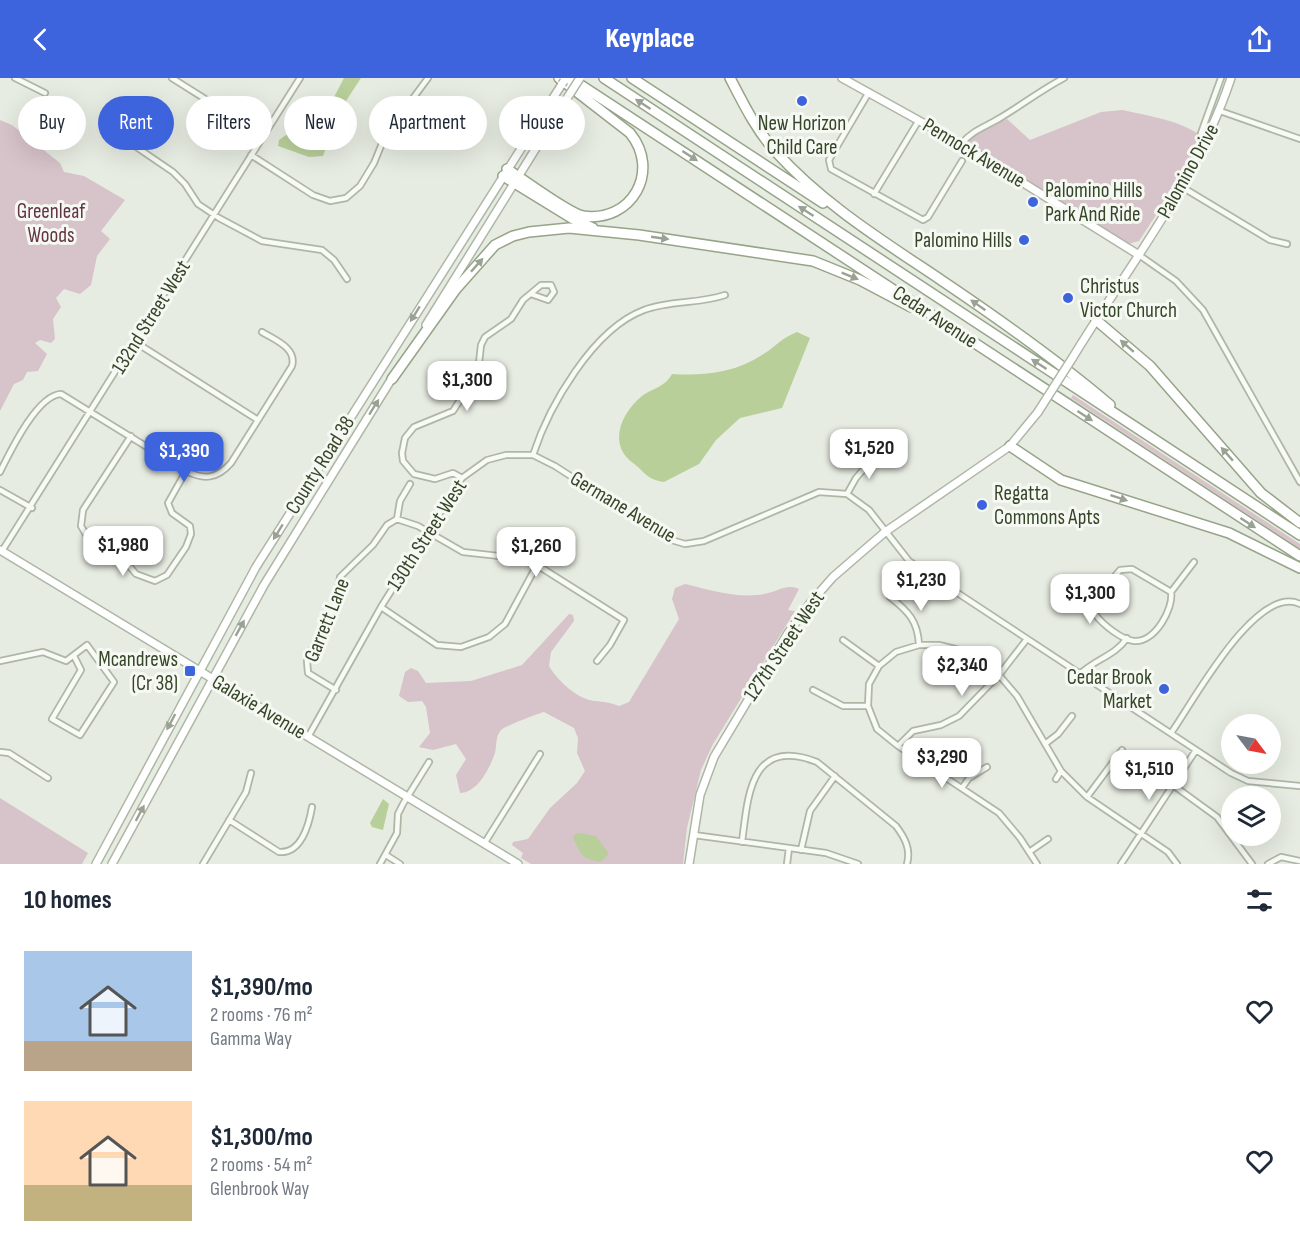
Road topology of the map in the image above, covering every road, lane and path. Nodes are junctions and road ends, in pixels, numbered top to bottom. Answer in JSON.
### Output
{"nodes":[{"id":1,"x":15,"y":78,"type":"edge"},
{"id":2,"x":172,"y":78,"type":"edge"},
{"id":3,"x":300,"y":78,"type":"edge"},
{"id":4,"x":428,"y":78,"type":"edge"},
{"id":5,"x":580,"y":78,"type":"edge"},
{"id":6,"x":604,"y":78,"type":"edge"},
{"id":7,"x":632,"y":78,"type":"edge"},
{"id":8,"x":730,"y":78,"type":"edge"},
{"id":9,"x":842,"y":78,"type":"edge"},
{"id":10,"x":1064,"y":78,"type":"edge"},
{"id":11,"x":1221,"y":78,"type":"edge"},
{"id":12,"x":1231,"y":78,"type":"edge"},
{"id":13,"x":565,"y":79,"type":"edge"},
{"id":14,"x":869,"y":92,"type":"junction"},
{"id":15,"x":45,"y":93,"type":"dead end"},
{"id":16,"x":201,"y":96,"type":"edge"},
{"id":17,"x":1220,"y":111,"type":"junction"},
{"id":18,"x":920,"y":120,"type":"junction"},
{"id":19,"x":272,"y":123,"type":"edge"},
{"id":20,"x":1209,"y":137,"type":"junction"},
{"id":21,"x":1300,"y":139,"type":"edge"},
{"id":22,"x":961,"y":144,"type":"junction"},
{"id":23,"x":140,"y":150,"type":"edge"},
{"id":24,"x":254,"y":150,"type":"edge"},
{"id":25,"x":251,"y":155,"type":"junction"},
{"id":26,"x":962,"y":161,"type":"dead end"},
{"id":27,"x":505,"y":173,"type":"junction"},
{"id":28,"x":517,"y":180,"type":"junction"},
{"id":29,"x":1182,"y":187,"type":"junction"},
{"id":30,"x":874,"y":194,"type":"junction"},
{"id":31,"x":214,"y":216,"type":"junction"},
{"id":32,"x":858,"y":225,"type":"junction"},
{"id":33,"x":603,"y":232,"type":"junction"},
{"id":34,"x":1287,"y":244,"type":"dead end"},
{"id":35,"x":1138,"y":255,"type":"junction"},
{"id":36,"x":347,"y":279,"type":"dead end"},
{"id":37,"x":531,"y":294,"type":"junction"},
{"id":38,"x":724,"y":295,"type":"dead end"},
{"id":39,"x":1096,"y":320,"type":"junction"},
{"id":40,"x":262,"y":332,"type":"dead end"},
{"id":41,"x":966,"y":338,"type":"junction"},
{"id":42,"x":135,"y":342,"type":"junction"},
{"id":43,"x":392,"y":379,"type":"junction"},
{"id":44,"x":92,"y":412,"type":"junction"},
{"id":45,"x":1038,"y":412,"type":"joint"},
{"id":46,"x":258,"y":420,"type":"junction"},
{"id":47,"x":1141,"y":430,"type":"junction"},
{"id":48,"x":130,"y":436,"type":"junction"},
{"id":49,"x":1010,"y":447,"type":"junction"},
{"id":50,"x":533,"y":455,"type":"junction"},
{"id":51,"x":876,"y":455,"type":"dead end"},
{"id":52,"x":186,"y":471,"type":"junction"},
{"id":53,"x":0,"y":472,"type":"edge"},
{"id":54,"x":462,"y":478,"type":"junction"},
{"id":55,"x":1300,"y":482,"type":"edge"},
{"id":56,"x":410,"y":484,"type":"dead end"},
{"id":57,"x":0,"y":490,"type":"edge"},
{"id":58,"x":847,"y":494,"type":"junction"},
{"id":59,"x":32,"y":508,"type":"junction"},
{"id":60,"x":397,"y":519,"type":"junction"},
{"id":61,"x":1300,"y":523,"type":"edge"},
{"id":62,"x":428,"y":531,"type":"junction"},
{"id":63,"x":885,"y":532,"type":"junction"},
{"id":64,"x":1300,"y":535,"type":"edge"},
{"id":65,"x":1,"y":552,"type":"edge"},
{"id":66,"x":1300,"y":556,"type":"edge"},
{"id":67,"x":1194,"y":562,"type":"dead end"},
{"id":68,"x":537,"y":565,"type":"junction"},
{"id":69,"x":1300,"y":568,"type":"edge"},
{"id":70,"x":1171,"y":592,"type":"junction"},
{"id":71,"x":890,"y":597,"type":"dead end"},
{"id":72,"x":1300,"y":604,"type":"edge"},
{"id":73,"x":381,"y":607,"type":"junction"},
{"id":74,"x":1095,"y":613,"type":"junction"},
{"id":75,"x":1088,"y":617,"type":"dead end"},
{"id":76,"x":1127,"y":638,"type":"junction"},
{"id":77,"x":1027,"y":639,"type":"junction"},
{"id":78,"x":843,"y":640,"type":"dead end"},
{"id":79,"x":919,"y":645,"type":"junction"},
{"id":80,"x":74,"y":656,"type":"junction"},
{"id":81,"x":0,"y":661,"type":"edge"},
{"id":82,"x":597,"y":661,"type":"dead end"},
{"id":83,"x":879,"y":666,"type":"junction"},
{"id":84,"x":199,"y":671,"type":"junction"},
{"id":85,"x":1080,"y":674,"type":"junction"},
{"id":86,"x":999,"y":675,"type":"junction"},
{"id":87,"x":212,"y":679,"type":"junction"},
{"id":88,"x":336,"y":690,"type":"junction"},
{"id":89,"x":813,"y":690,"type":"dead end"},
{"id":90,"x":868,"y":706,"type":"junction"},
{"id":91,"x":1072,"y":716,"type":"dead end"},
{"id":92,"x":1171,"y":733,"type":"junction"},
{"id":93,"x":308,"y":736,"type":"junction"},
{"id":94,"x":1045,"y":744,"type":"junction"},
{"id":95,"x":898,"y":746,"type":"junction"},
{"id":96,"x":1122,"y":750,"type":"dead end"},
{"id":97,"x":1196,"y":750,"type":"junction"},
{"id":98,"x":0,"y":752,"type":"edge"},
{"id":99,"x":540,"y":754,"type":"dead end"},
{"id":100,"x":429,"y":762,"type":"dead end"},
{"id":101,"x":987,"y":766,"type":"dead end"},
{"id":102,"x":1062,"y":771,"type":"junction"},
{"id":103,"x":251,"y":773,"type":"dead end"},
{"id":104,"x":835,"y":776,"type":"junction"},
{"id":105,"x":48,"y":778,"type":"dead end"},
{"id":106,"x":1056,"y":779,"type":"dead end"},
{"id":107,"x":1173,"y":785,"type":"junction"},
{"id":108,"x":1300,"y":786,"type":"edge"},
{"id":109,"x":962,"y":788,"type":"junction"},
{"id":110,"x":408,"y":797,"type":"junction"},
{"id":111,"x":1087,"y":797,"type":"junction"},
{"id":112,"x":312,"y":807,"type":"dead end"},
{"id":113,"x":229,"y":820,"type":"junction"},
{"id":114,"x":1141,"y":834,"type":"junction"},
{"id":115,"x":694,"y":835,"type":"junction"},
{"id":116,"x":1048,"y":839,"type":"dead end"},
{"id":117,"x":742,"y":842,"type":"junction"},
{"id":118,"x":484,"y":843,"type":"junction"},
{"id":119,"x":789,"y":848,"type":"junction"},
{"id":120,"x":801,"y":850,"type":"junction"},
{"id":121,"x":1029,"y":852,"type":"junction"},
{"id":122,"x":386,"y":855,"type":"junction"},
{"id":123,"x":1300,"y":861,"type":"edge"},
{"id":124,"x":96,"y":864,"type":"edge"},
{"id":125,"x":112,"y":864,"type":"edge"},
{"id":126,"x":203,"y":864,"type":"edge"},
{"id":127,"x":380,"y":864,"type":"edge"},
{"id":128,"x":400,"y":864,"type":"edge"},
{"id":129,"x":518,"y":864,"type":"edge"},
{"id":130,"x":689,"y":864,"type":"edge"},
{"id":131,"x":787,"y":864,"type":"edge"},
{"id":132,"x":858,"y":864,"type":"edge"},
{"id":133,"x":907,"y":864,"type":"edge"},
{"id":134,"x":1037,"y":864,"type":"edge"},
{"id":135,"x":1121,"y":864,"type":"edge"},
{"id":136,"x":1177,"y":864,"type":"edge"},
{"id":137,"x":1252,"y":864,"type":"edge"},
{"id":138,"x":1268,"y":864,"type":"edge"}],
"edges":[{"from":1,"to":15,"type":"street"},
{"from":2,"to":16,"type":"street"},
{"from":3,"to":19,"type":"street","name":"132nd Street West"},
{"from":4,"to":25,"type":"street"},
{"from":5,"to":28,"type":"street","name":"County Road 38","bridge":true},
{"from":47,"to":6,"type":"highway","name":"Cedar Avenue","one_way":true},
{"from":7,"to":32,"type":"highway"},
{"from":8,"to":32,"type":"highway"},
{"from":9,"to":14,"type":"street","name":"Pennock Avenue"},
{"from":10,"to":22,"type":"street"},
{"from":11,"to":20,"type":"street"},
{"from":12,"to":17,"type":"street","name":"Palomino Drive"},
{"from":13,"to":27,"type":"street","name":"County Road 38"},
{"from":13,"to":28,"type":"highway"},
{"from":13,"to":41,"type":"highway","name":"Cedar Avenue","one_way":true},
{"from":14,"to":18,"type":"street","name":"Pennock Avenue"},
{"from":14,"to":30,"type":"street"},
{"from":17,"to":20,"type":"street","name":"Palomino Drive"},
{"from":17,"to":21,"type":"street"},
{"from":18,"to":22,"type":"street","name":"Pennock Avenue"},
{"from":18,"to":30,"type":"street"},
{"from":20,"to":29,"type":"street","name":"Palomino Drive"},
{"from":22,"to":35,"type":"street","name":"Pennock Avenue"},
{"from":23,"to":31,"type":"street"},
{"from":24,"to":25,"type":"street","name":"132nd Street West"},
{"from":25,"to":31,"type":"street","name":"132nd Street West"},
{"from":26,"to":30,"type":"street"},
{"from":27,"to":28,"type":"highway"},
{"from":27,"to":84,"type":"street","name":"County Road 38","one_way":true},
{"from":28,"to":33,"type":"highway"},
{"from":28,"to":43,"type":"street","name":"County Road 38"},
{"from":29,"to":34,"type":"street"},
{"from":29,"to":35,"type":"street","name":"Palomino Drive"},
{"from":31,"to":36,"type":"street"},
{"from":31,"to":42,"type":"street","name":"132nd Street West"},
{"from":47,"to":32,"type":"highway","one_way":true},
{"from":33,"to":41,"type":"highway","one_way":true},
{"from":43,"to":33,"type":"highway","one_way":true},
{"from":35,"to":39,"type":"street","name":"Palomino Drive"},
{"from":35,"to":55,"type":"street","name":"Pennock Avenue"},
{"from":37,"to":37,"type":"street"},
{"from":37,"to":54,"type":"street"},
{"from":38,"to":50,"type":"street"},
{"from":39,"to":45,"type":"street","name":"Palomino Drive","bridge":true},
{"from":61,"to":39,"type":"highway","one_way":true},
{"from":40,"to":46,"type":"street"},
{"from":41,"to":66,"type":"highway","name":"Cedar Avenue","one_way":true},
{"from":42,"to":44,"type":"street","name":"132nd Street West"},
{"from":42,"to":46,"type":"street"},
{"from":87,"to":43,"type":"street","name":"County Road 38","one_way":true},
{"from":44,"to":48,"type":"street"},
{"from":44,"to":53,"type":"street"},
{"from":44,"to":59,"type":"street","name":"132nd Street West"},
{"from":45,"to":49,"type":"street","name":"127th Street West"},
{"from":46,"to":52,"type":"street"},
{"from":47,"to":64,"type":"highway","name":"Cedar Avenue"},
{"from":48,"to":52,"type":"street"},
{"from":48,"to":52,"type":"street"},
{"from":49,"to":63,"type":"street","name":"127th Street West"},
{"from":49,"to":69,"type":"highway","one_way":true},
{"from":50,"to":54,"type":"street","name":"130th Street West"},
{"from":50,"to":58,"type":"street","name":"Germane Avenue"},
{"from":51,"to":58,"type":"street"},
{"from":54,"to":62,"type":"street","name":"130th Street West"},
{"from":56,"to":60,"type":"street"},
{"from":57,"to":59,"type":"street"},
{"from":58,"to":63,"type":"street"},
{"from":59,"to":65,"type":"street","name":"132nd Street West"},
{"from":60,"to":62,"type":"street"},
{"from":60,"to":88,"type":"street","name":"Garrett Lane"},
{"from":62,"to":68,"type":"street"},
{"from":62,"to":73,"type":"street","name":"130th Street West"},
{"from":63,"to":77,"type":"street"},
{"from":63,"to":115,"type":"street","name":"127th Street West"},
{"from":65,"to":84,"type":"street","name":"Galaxie Avenue"},
{"from":67,"to":70,"type":"street"},
{"from":68,"to":73,"type":"street"},
{"from":68,"to":82,"type":"street"},
{"from":70,"to":74,"type":"street"},
{"from":70,"to":76,"type":"street"},
{"from":71,"to":79,"type":"street"},
{"from":72,"to":92,"type":"street"},
{"from":73,"to":88,"type":"street","name":"130th Street West"},
{"from":74,"to":75,"type":"street"},
{"from":74,"to":76,"type":"street"},
{"from":76,"to":85,"type":"street"},
{"from":77,"to":85,"type":"street"},
{"from":77,"to":86,"type":"street"},
{"from":78,"to":83,"type":"street"},
{"from":79,"to":83,"type":"street"},
{"from":79,"to":86,"type":"street"},
{"from":80,"to":80,"type":"street"},
{"from":80,"to":81,"type":"street"},
{"from":83,"to":90,"type":"street"},
{"from":84,"to":87,"type":"street","name":"Galaxie Avenue"},
{"from":84,"to":124,"type":"street","name":"County Road 38","one_way":true},
{"from":85,"to":92,"type":"street"},
{"from":86,"to":94,"type":"street"},
{"from":86,"to":95,"type":"street"},
{"from":87,"to":93,"type":"street","name":"Galaxie Avenue"},
{"from":125,"to":87,"type":"street","name":"County Road 38","one_way":true},
{"from":88,"to":93,"type":"street","name":"130th Street West"},
{"from":89,"to":90,"type":"street"},
{"from":90,"to":95,"type":"street"},
{"from":91,"to":94,"type":"street"},
{"from":92,"to":97,"type":"street"},
{"from":93,"to":110,"type":"street","name":"Galaxie Avenue"},
{"from":94,"to":102,"type":"street"},
{"from":95,"to":109,"type":"street"},
{"from":96,"to":111,"type":"street"},
{"from":97,"to":107,"type":"street"},
{"from":97,"to":108,"type":"street"},
{"from":98,"to":105,"type":"street"},
{"from":99,"to":118,"type":"street"},
{"from":100,"to":110,"type":"street"},
{"from":101,"to":109,"type":"street"},
{"from":102,"to":106,"type":"street"},
{"from":102,"to":111,"type":"street"},
{"from":103,"to":113,"type":"street"},
{"from":104,"to":117,"type":"street"},
{"from":104,"to":120,"type":"street"},
{"from":104,"to":133,"type":"street"},
{"from":107,"to":114,"type":"street"},
{"from":107,"to":137,"type":"street"},
{"from":109,"to":121,"type":"street"},
{"from":110,"to":118,"type":"street","name":"Galaxie Avenue"},
{"from":110,"to":122,"type":"street"},
{"from":111,"to":114,"type":"street"},
{"from":112,"to":113,"type":"street"},
{"from":113,"to":126,"type":"street"},
{"from":114,"to":135,"type":"street"},
{"from":114,"to":136,"type":"street"},
{"from":115,"to":117,"type":"street"},
{"from":115,"to":130,"type":"street","name":"127th Street West"},
{"from":116,"to":121,"type":"street"},
{"from":117,"to":119,"type":"street"},
{"from":118,"to":129,"type":"street","name":"Galaxie Avenue"},
{"from":119,"to":120,"type":"street"},
{"from":119,"to":131,"type":"street"},
{"from":120,"to":132,"type":"street"},
{"from":121,"to":134,"type":"street"},
{"from":122,"to":127,"type":"street"},
{"from":122,"to":128,"type":"street"},
{"from":123,"to":138,"type":"street"}]}
